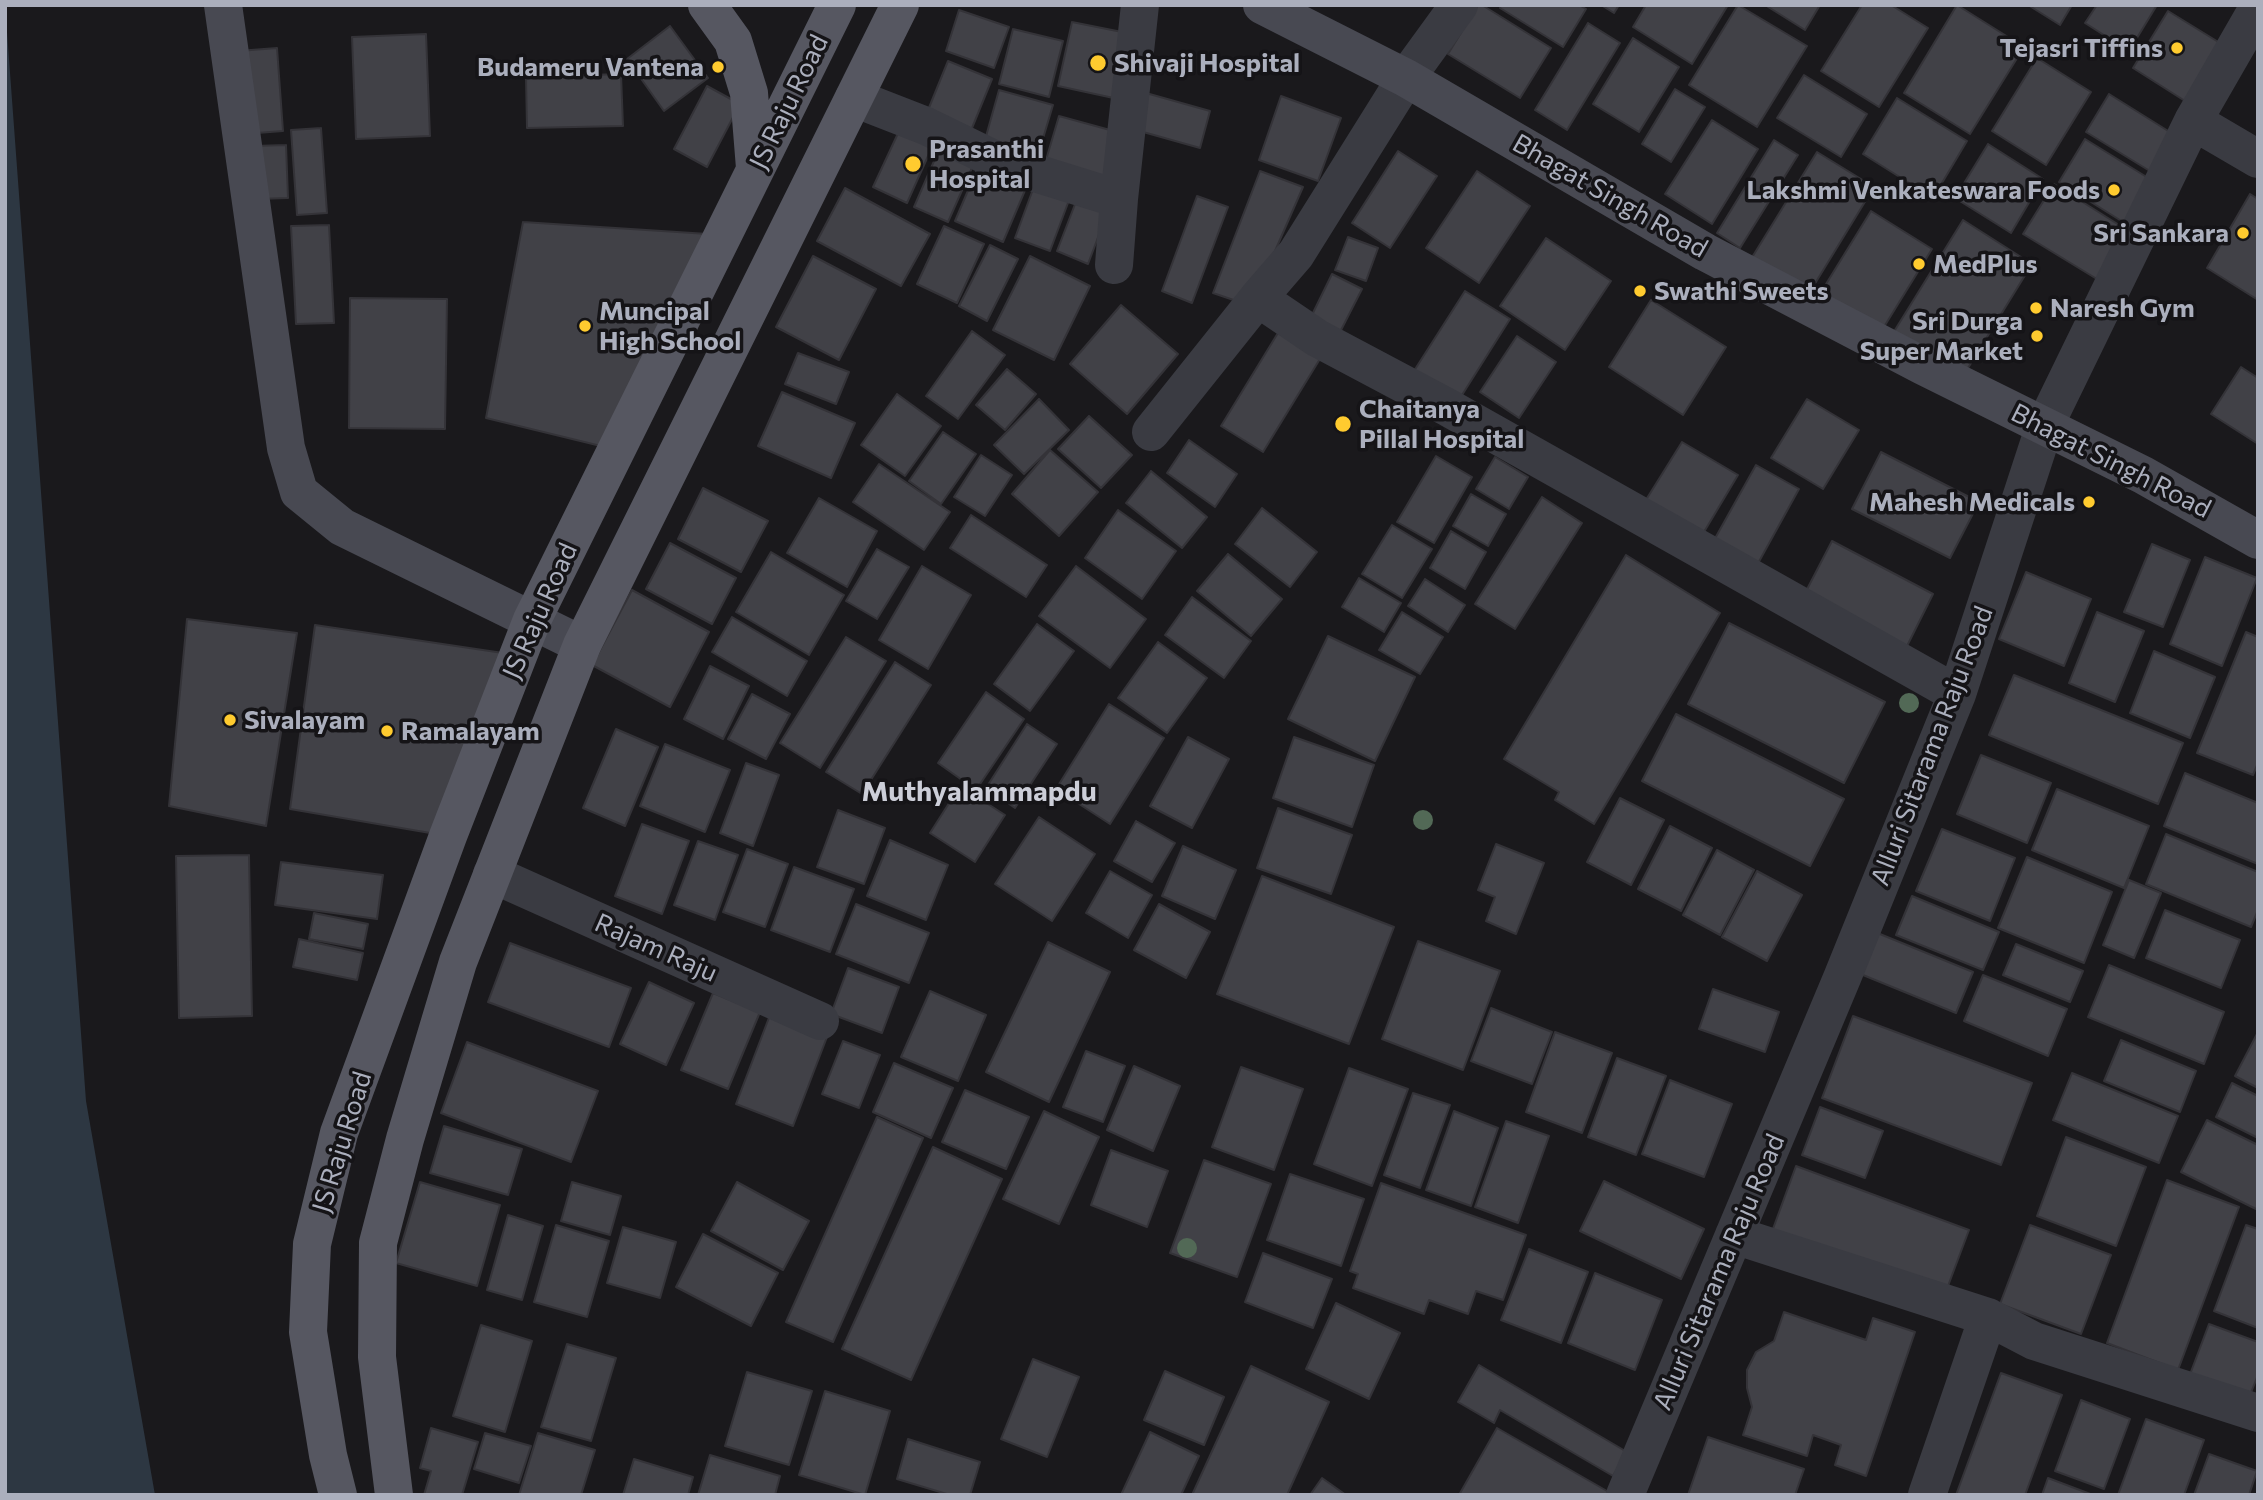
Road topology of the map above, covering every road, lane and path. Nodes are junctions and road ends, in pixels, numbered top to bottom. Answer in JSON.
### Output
{"nodes":[{"id":1,"x":223,"y":5,"type":"edge"},
{"id":2,"x":708,"y":5,"type":"edge"},
{"id":3,"x":837,"y":5,"type":"edge"},
{"id":4,"x":900,"y":5,"type":"edge"},
{"id":5,"x":1140,"y":5,"type":"edge"},
{"id":6,"x":1262,"y":5,"type":"edge"},
{"id":7,"x":1459,"y":5,"type":"edge"},
{"id":8,"x":2258,"y":8,"type":"edge"},
{"id":9,"x":1406,"y":78,"type":"junction"},
{"id":10,"x":854,"y":98,"type":"junction"},
{"id":11,"x":2193,"y":121,"type":"junction"},
{"id":12,"x":2258,"y":159,"type":"edge"},
{"id":13,"x":755,"y":170,"type":"junction"},
{"id":14,"x":1119,"y":199,"type":"junction"},
{"id":15,"x":1114,"y":265,"type":"dead end"},
{"id":16,"x":1258,"y":298,"type":"junction"},
{"id":17,"x":2045,"y":425,"type":"junction"},
{"id":18,"x":1151,"y":432,"type":"dead end"},
{"id":19,"x":2258,"y":540,"type":"edge"},
{"id":20,"x":532,"y":620,"type":"junction"},
{"id":21,"x":582,"y":645,"type":"junction"},
{"id":22,"x":1957,"y":694,"type":"junction"},
{"id":23,"x":492,"y":874,"type":"junction"},
{"id":24,"x":820,"y":1021,"type":"dead end"},
{"id":25,"x":1734,"y":1235,"type":"junction"},
{"id":26,"x":1988,"y":1317,"type":"junction"},
{"id":27,"x":2258,"y":1413,"type":"edge"},
{"id":28,"x":338,"y":1495,"type":"edge"},
{"id":29,"x":394,"y":1495,"type":"edge"},
{"id":30,"x":1625,"y":1495,"type":"edge"},
{"id":31,"x":1927,"y":1495,"type":"edge"}],
"edges":[{"from":1,"to":20,"type":"street"},
{"from":2,"to":13,"type":"main road"},
{"from":3,"to":13,"type":"main road","name":"JS Raju Road"},
{"from":4,"to":10,"type":"main road","name":"JS Raju Road"},
{"from":5,"to":14,"type":"street"},
{"from":6,"to":9,"type":"street","name":"Bhagat Singh Road"},
{"from":7,"to":9,"type":"street"},
{"from":8,"to":11,"type":"street","name":"Alluri Sitarama Raju Road"},
{"from":9,"to":16,"type":"street"},
{"from":9,"to":17,"type":"street","name":"Bhagat Singh Road"},
{"from":10,"to":14,"type":"street"},
{"from":10,"to":21,"type":"main road","name":"JS Raju Road"},
{"from":11,"to":12,"type":"street"},
{"from":11,"to":17,"type":"street","name":"Alluri Sitarama Raju Road"},
{"from":13,"to":20,"type":"main road","name":"JS Raju Road"},
{"from":14,"to":15,"type":"street"},
{"from":16,"to":18,"type":"street"},
{"from":16,"to":22,"type":"street"},
{"from":17,"to":19,"type":"street","name":"Bhagat Singh Road"},
{"from":17,"to":22,"type":"street","name":"Alluri Sitarama Raju Road"},
{"from":20,"to":21,"type":"street"},
{"from":20,"to":28,"type":"main road","name":"JS Raju Road"},
{"from":21,"to":23,"type":"main road","name":"JS Raju Road"},
{"from":22,"to":25,"type":"street","name":"Alluri Sitarama Raju Road"},
{"from":23,"to":24,"type":"street","name":"Rajam Raju"},
{"from":23,"to":29,"type":"main road","name":"JS Raju Road"},
{"from":25,"to":26,"type":"street"},
{"from":25,"to":30,"type":"street","name":"Alluri Sitarama Raju Road"},
{"from":26,"to":27,"type":"street"},
{"from":26,"to":31,"type":"street"}]}
